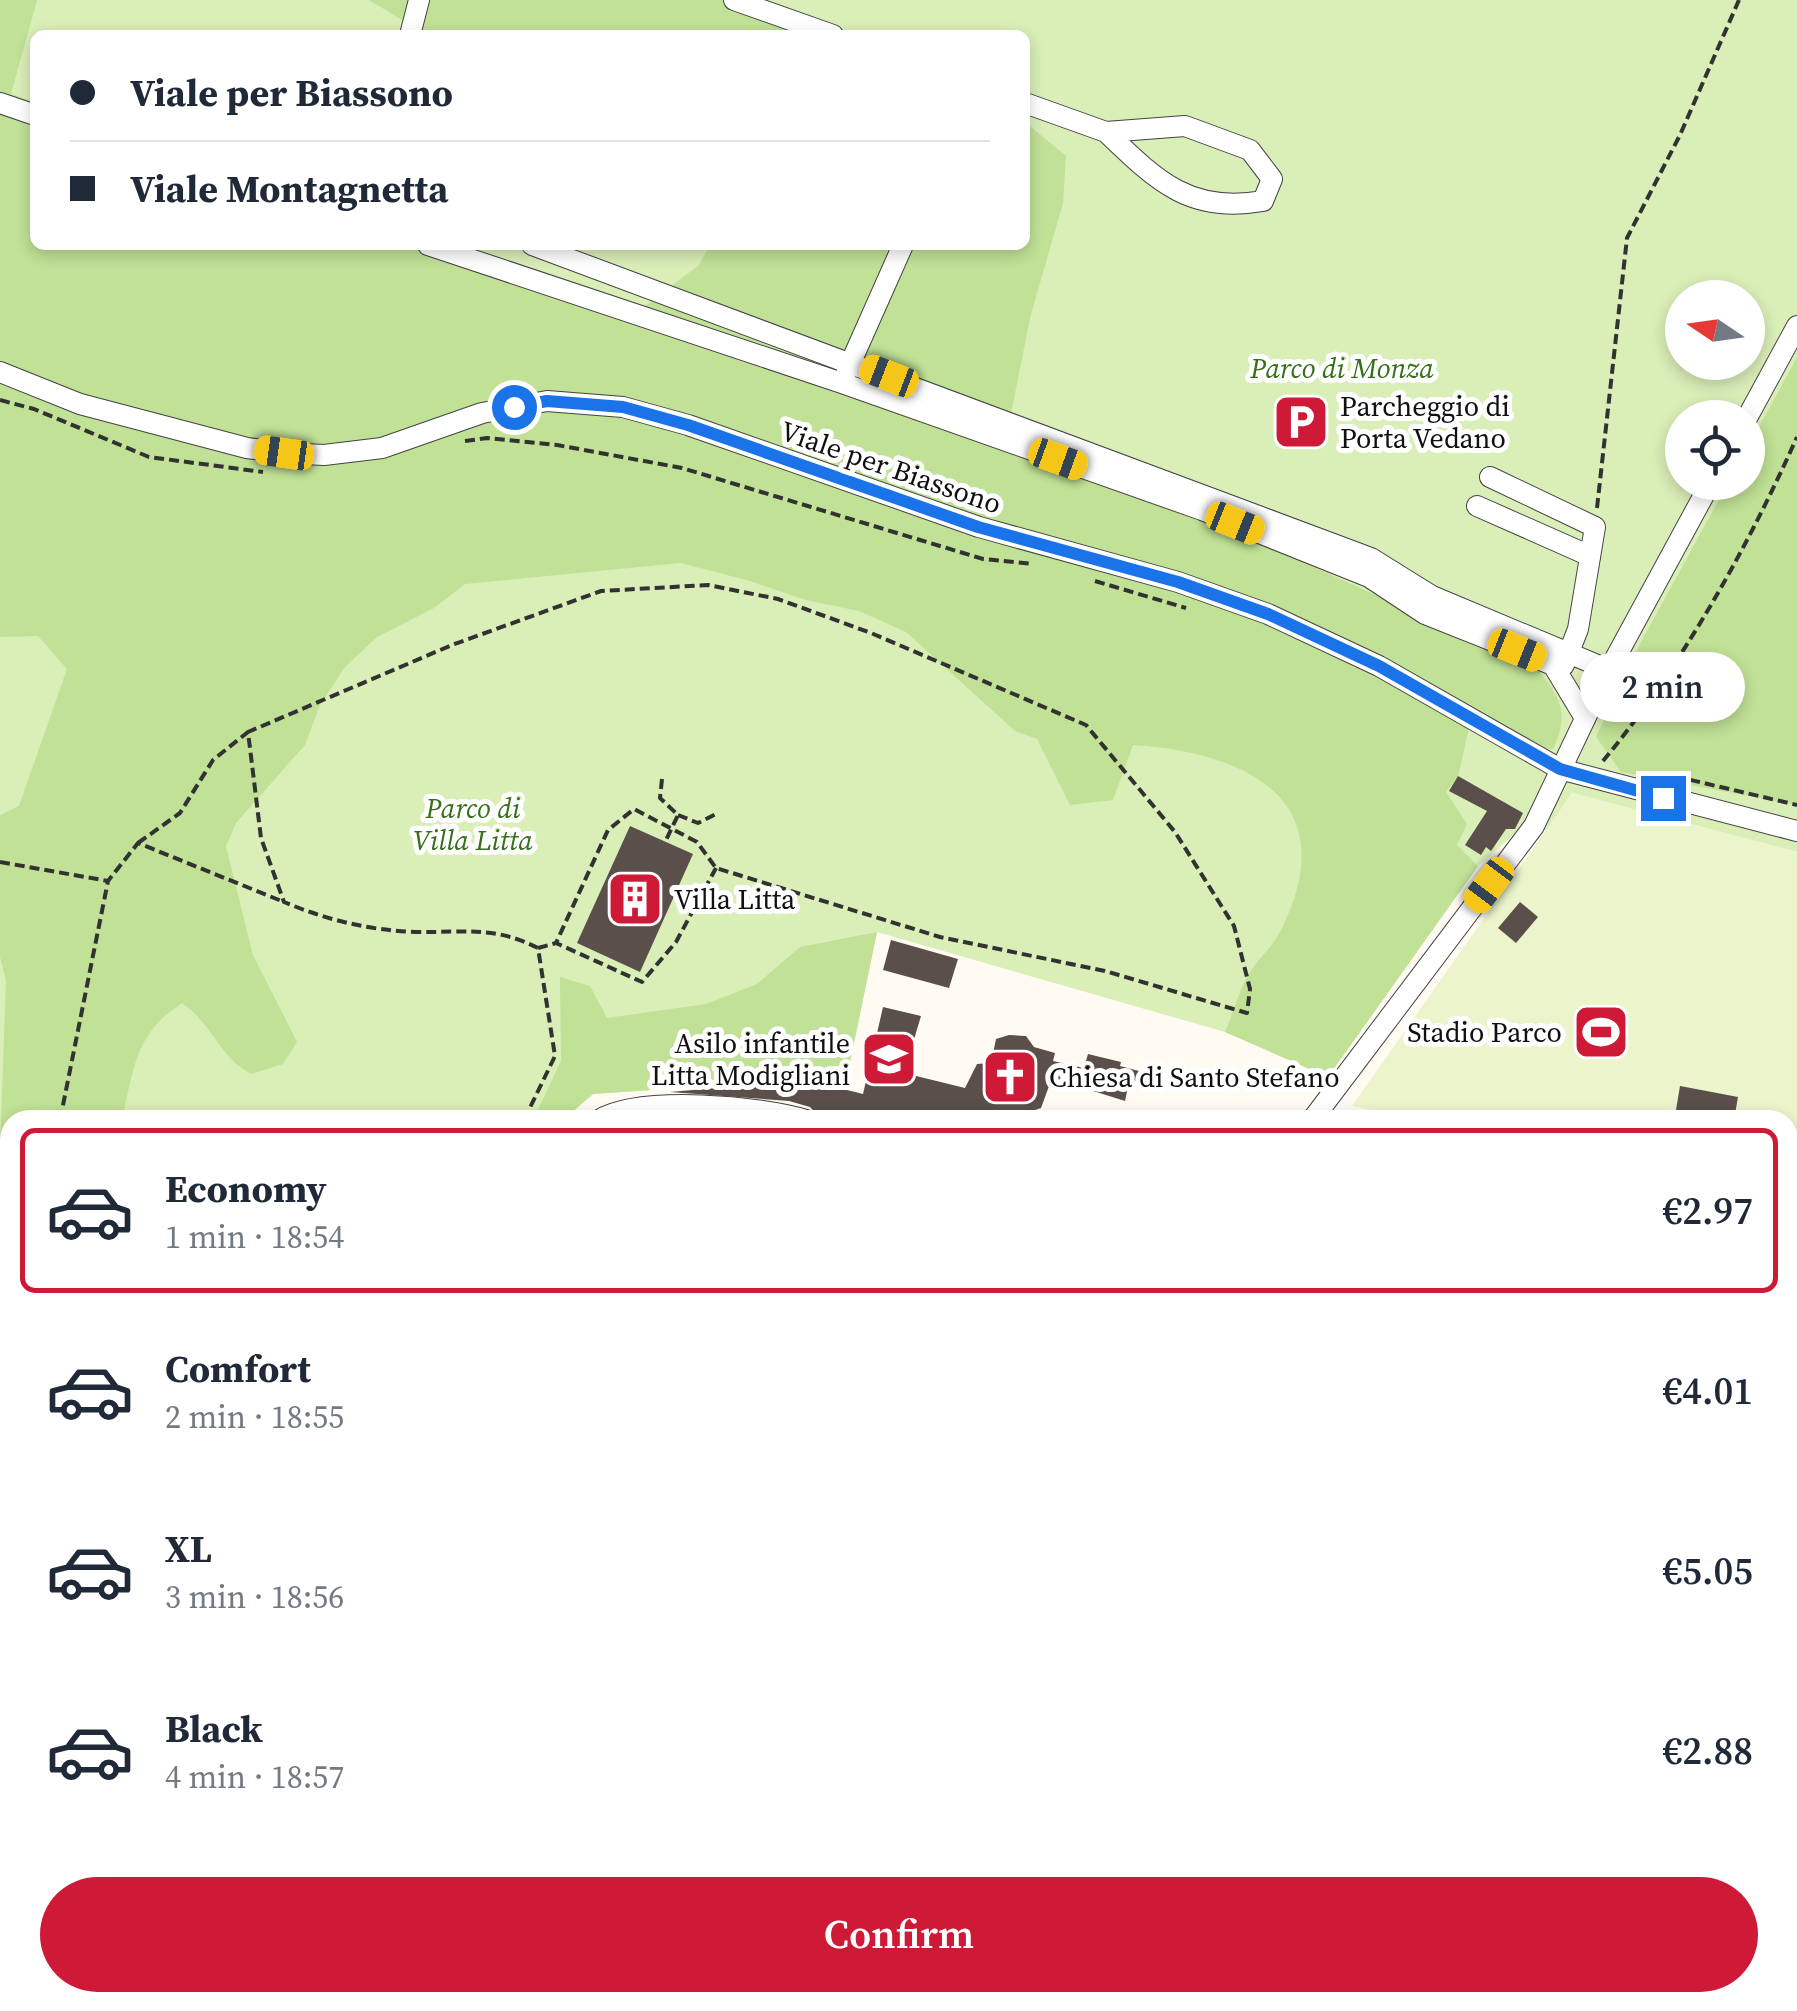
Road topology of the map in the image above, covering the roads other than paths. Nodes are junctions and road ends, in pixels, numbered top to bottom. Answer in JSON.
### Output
{"nodes":[{"id":1,"x":419,"y":0,"type":"edge"},
{"id":2,"x":734,"y":0,"type":"edge"},
{"id":3,"x":411,"y":30,"type":"edge"},
{"id":4,"x":819,"y":30,"type":"edge"},
{"id":5,"x":0,"y":103,"type":"edge"},
{"id":6,"x":1030,"y":105,"type":"edge"},
{"id":7,"x":30,"y":112,"type":"edge"},
{"id":8,"x":1106,"y":132,"type":"junction"},
{"id":9,"x":443,"y":250,"type":"edge"},
{"id":10,"x":546,"y":250,"type":"edge"},
{"id":11,"x":901,"y":250,"type":"edge"},
{"id":12,"x":1797,"y":326,"type":"edge"},
{"id":13,"x":852,"y":362,"type":"junction"},
{"id":14,"x":0,"y":372,"type":"edge"},
{"id":15,"x":842,"y":383,"type":"junction"},
{"id":16,"x":1757,"y":400,"type":"edge"},
{"id":17,"x":1490,"y":477,"type":"dead end"},
{"id":18,"x":1701,"y":500,"type":"edge"},
{"id":19,"x":1477,"y":506,"type":"dead end"},
{"id":20,"x":1590,"y":556,"type":"junction"},
{"id":21,"x":1569,"y":653,"type":"junction"},
{"id":22,"x":1610,"y":670,"type":"junction"},
{"id":23,"x":1560,"y":674,"type":"junction"},
{"id":24,"x":1585,"y":718,"type":"junction"},
{"id":25,"x":1560,"y":769,"type":"junction"},
{"id":26,"x":1797,"y":831,"type":"edge"},
{"id":27,"x":631,"y":1110,"type":"edge"},
{"id":28,"x":770,"y":1110,"type":"edge"},
{"id":29,"x":1320,"y":1110,"type":"edge"}],
"edges":[{"from":1,"to":3,"type":"street"},
{"from":2,"to":4,"type":"street"},
{"from":5,"to":7,"type":"street"},
{"from":6,"to":8,"type":"street"},
{"from":8,"to":8,"type":"street"},
{"from":9,"to":15,"type":"street"},
{"from":10,"to":13,"type":"street"},
{"from":11,"to":13,"type":"street"},
{"from":12,"to":16,"type":"street"},
{"from":13,"to":15,"type":"street"},
{"from":13,"to":21,"type":"street"},
{"from":14,"to":25,"type":"street","name":"Viale per Biassono"},
{"from":15,"to":23,"type":"street"},
{"from":17,"to":20,"type":"street"},
{"from":18,"to":22,"type":"street"},
{"from":19,"to":20,"type":"street"},
{"from":20,"to":21,"type":"street"},
{"from":21,"to":22,"type":"street"},
{"from":21,"to":23,"type":"street"},
{"from":22,"to":24,"type":"street"},
{"from":23,"to":24,"type":"street"},
{"from":24,"to":25,"type":"street"},
{"from":25,"to":26,"type":"street","name":"Viale per Biassono"},
{"from":25,"to":29,"type":"street"},
{"from":27,"to":28,"type":"street"}]}
